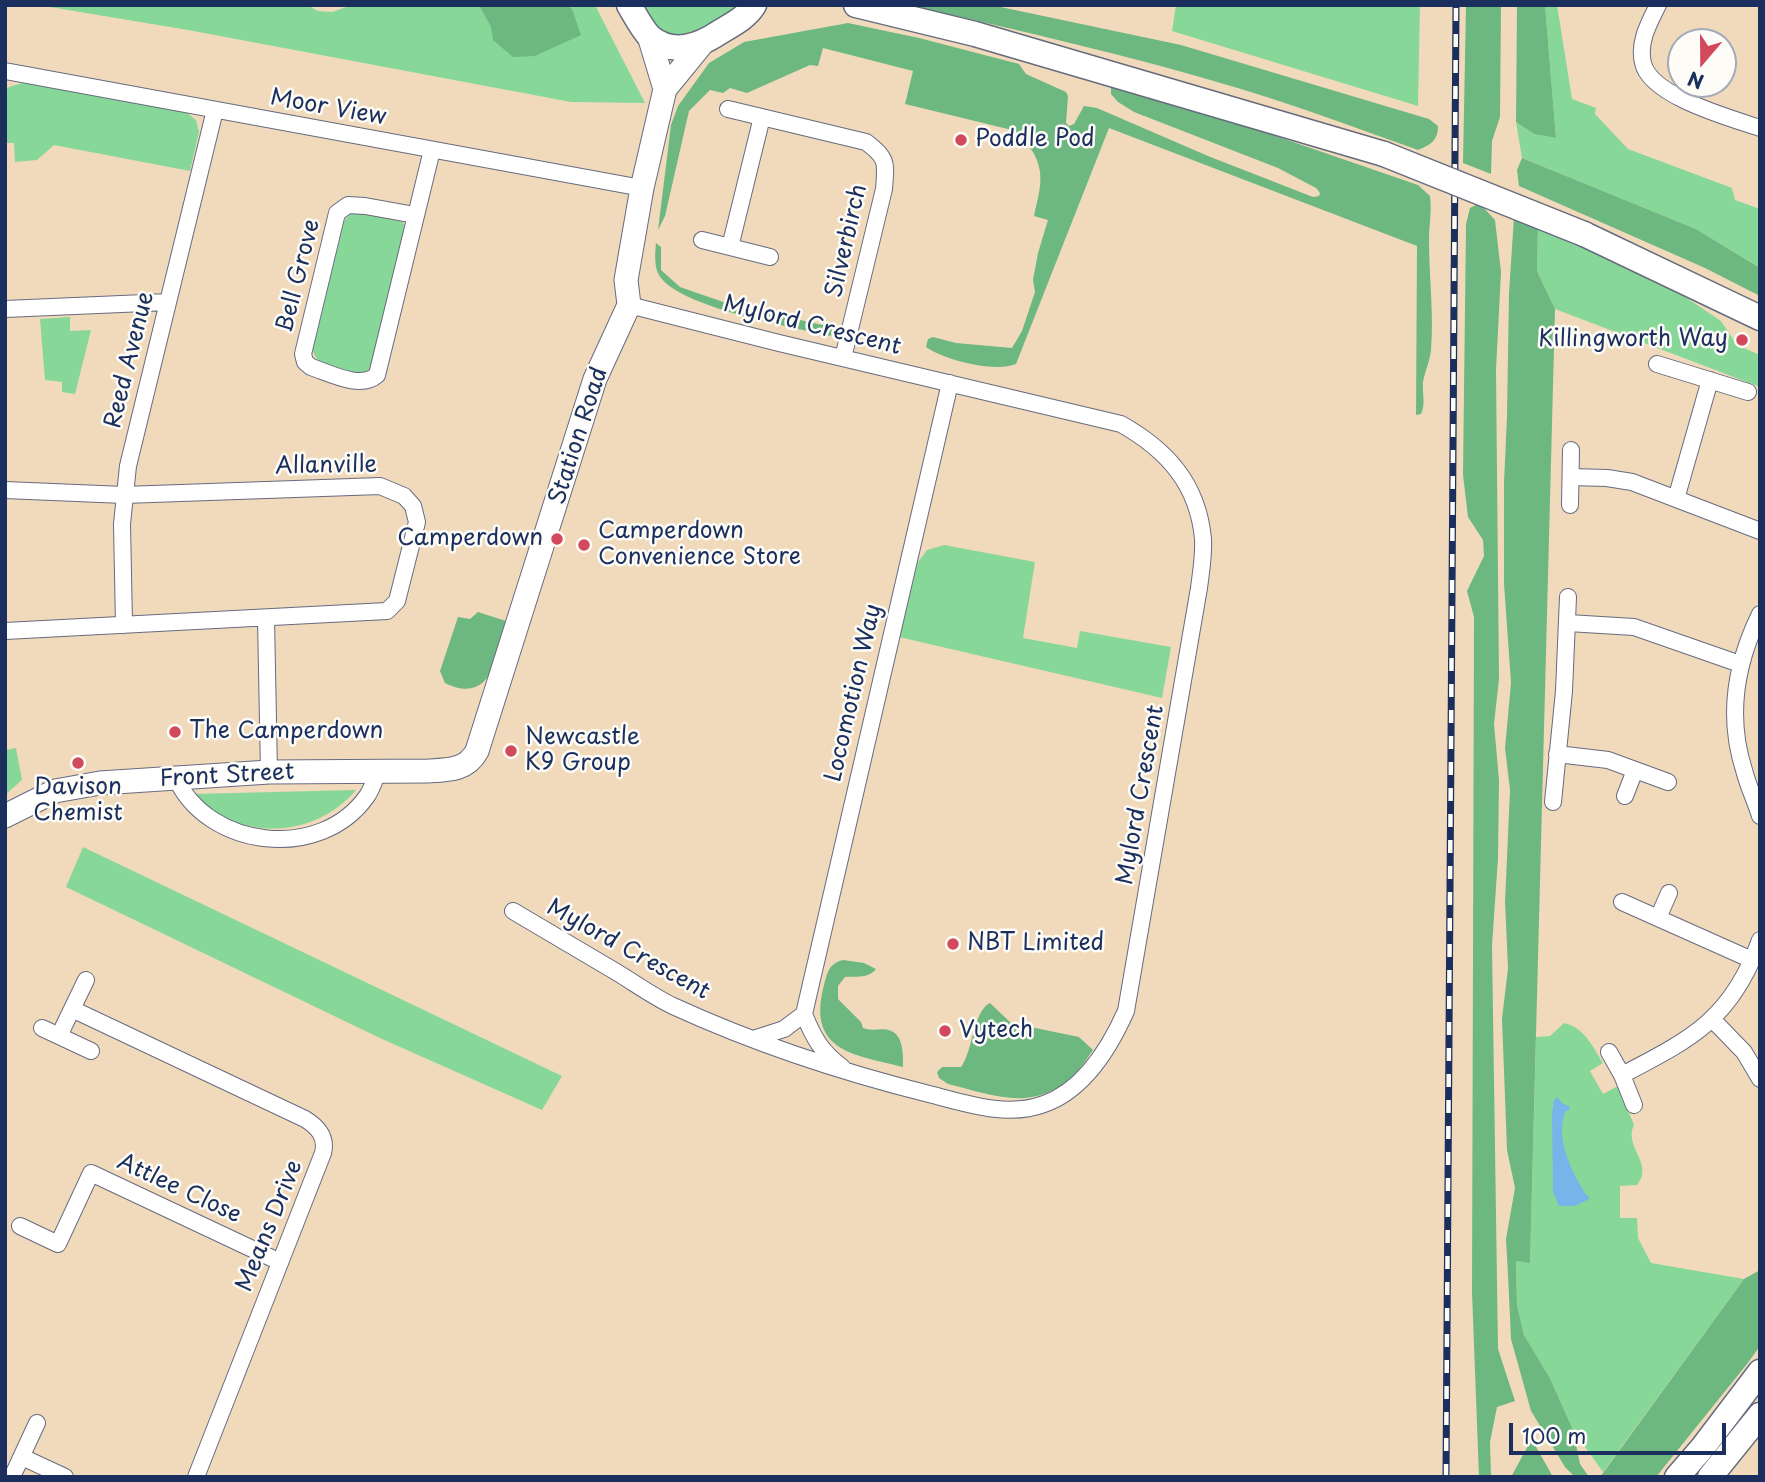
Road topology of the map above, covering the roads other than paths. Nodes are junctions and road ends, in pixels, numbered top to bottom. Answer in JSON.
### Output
{"nodes":[{"id":1,"x":629,"y":5,"type":"edge"},
{"id":2,"x":754,"y":5,"type":"edge"},
{"id":3,"x":856,"y":5,"type":"edge"},
{"id":4,"x":1658,"y":5,"type":"edge"},
{"id":5,"x":649,"y":36,"type":"junction"},
{"id":6,"x":701,"y":45,"type":"junction"},
{"id":7,"x":5,"y":71,"type":"edge"},
{"id":8,"x":664,"y":89,"type":"junction"},
{"id":9,"x":728,"y":109,"type":"dead end"},
{"id":10,"x":215,"y":110,"type":"junction"},
{"id":11,"x":762,"y":117,"type":"junction"},
{"id":12,"x":1760,"y":128,"type":"edge"},
{"id":13,"x":432,"y":150,"type":"junction"},
{"id":14,"x":642,"y":188,"type":"junction"},
{"id":15,"x":415,"y":215,"type":"junction"},
{"id":16,"x":702,"y":240,"type":"dead end"},
{"id":17,"x":730,"y":247,"type":"junction"},
{"id":18,"x":770,"y":257,"type":"dead end"},
{"id":19,"x":1697,"y":290,"type":"junction"},
{"id":20,"x":168,"y":302,"type":"junction"},
{"id":21,"x":629,"y":304,"type":"junction"},
{"id":22,"x":6,"y":305,"type":"edge"},
{"id":23,"x":1760,"y":318,"type":"edge"},
{"id":24,"x":1760,"y":327,"type":"edge"},
{"id":25,"x":843,"y":358,"type":"junction"},
{"id":26,"x":1657,"y":364,"type":"dead end"},
{"id":27,"x":1710,"y":380,"type":"junction"},
{"id":28,"x":950,"y":383,"type":"junction"},
{"id":29,"x":1748,"y":392,"type":"dead end"},
{"id":30,"x":1571,"y":450,"type":"dead end"},
{"id":31,"x":1570,"y":477,"type":"junction"},
{"id":32,"x":5,"y":490,"type":"edge"},
{"id":33,"x":124,"y":495,"type":"junction"},
{"id":34,"x":1676,"y":499,"type":"junction"},
{"id":35,"x":1570,"y":505,"type":"dead end"},
{"id":36,"x":1760,"y":531,"type":"edge"},
{"id":37,"x":1568,"y":597,"type":"dead end"},
{"id":38,"x":1760,"y":614,"type":"edge"},
{"id":39,"x":266,"y":619,"type":"junction"},
{"id":40,"x":1568,"y":623,"type":"junction"},
{"id":41,"x":124,"y":625,"type":"junction"},
{"id":42,"x":5,"y":631,"type":"edge"},
{"id":43,"x":1741,"y":664,"type":"junction"},
{"id":44,"x":1557,"y":754,"type":"junction"},
{"id":45,"x":455,"y":769,"type":"joint"},
{"id":46,"x":1635,"y":770,"type":"junction"},
{"id":47,"x":378,"y":771,"type":"junction"},
{"id":48,"x":269,"y":772,"type":"junction"},
{"id":49,"x":176,"y":778,"type":"junction"},
{"id":50,"x":1668,"y":782,"type":"dead end"},
{"id":51,"x":1625,"y":796,"type":"dead end"},
{"id":52,"x":1757,"y":797,"type":"edge"},
{"id":53,"x":1553,"y":802,"type":"dead end"},
{"id":54,"x":5,"y":816,"type":"edge"},
{"id":55,"x":1760,"y":816,"type":"edge"},
{"id":56,"x":1669,"y":893,"type":"dead end"},
{"id":57,"x":1622,"y":902,"type":"dead end"},
{"id":58,"x":513,"y":911,"type":"dead end"},
{"id":59,"x":1658,"y":918,"type":"junction"},
{"id":60,"x":1760,"y":940,"type":"edge"},
{"id":61,"x":1752,"y":960,"type":"junction"},
{"id":62,"x":86,"y":980,"type":"dead end"},
{"id":63,"x":72,"y":1009,"type":"junction"},
{"id":64,"x":804,"y":1014,"type":"junction"},
{"id":65,"x":1712,"y":1019,"type":"junction"},
{"id":66,"x":42,"y":1028,"type":"dead end"},
{"id":67,"x":59,"y":1036,"type":"junction"},
{"id":68,"x":753,"y":1039,"type":"junction"},
{"id":69,"x":91,"y":1051,"type":"dead end"},
{"id":70,"x":1609,"y":1052,"type":"dead end"},
{"id":71,"x":1622,"y":1075,"type":"junction"},
{"id":72,"x":855,"y":1076,"type":"junction"},
{"id":73,"x":1760,"y":1079,"type":"edge"},
{"id":74,"x":1634,"y":1105,"type":"dead end"},
{"id":75,"x":20,"y":1226,"type":"dead end"},
{"id":76,"x":280,"y":1262,"type":"junction"},
{"id":77,"x":1760,"y":1372,"type":"edge"},
{"id":78,"x":1760,"y":1415,"type":"edge"},
{"id":79,"x":37,"y":1423,"type":"dead end"},
{"id":80,"x":22,"y":1457,"type":"junction"},
{"id":81,"x":12,"y":1477,"type":"edge"},
{"id":82,"x":65,"y":1477,"type":"edge"},
{"id":83,"x":196,"y":1477,"type":"edge"},
{"id":84,"x":1677,"y":1477,"type":"edge"},
{"id":85,"x":1710,"y":1477,"type":"edge"}],
"edges":[{"from":1,"to":5,"type":"main road"},
{"from":2,"to":6,"type":"main road"},
{"from":3,"to":19,"type":"main road","bridge":true},
{"from":4,"to":12,"type":"street"},
{"from":5,"to":6,"type":"main road"},
{"from":5,"to":8,"type":"main road","name":"Station Road"},
{"from":6,"to":8,"type":"main road","name":"Station Road"},
{"from":7,"to":10,"type":"street","name":"Moor View"},
{"from":8,"to":14,"type":"main road","name":"Station Road"},
{"from":9,"to":11,"type":"street"},
{"from":10,"to":13,"type":"street","name":"Moor View"},
{"from":10,"to":20,"type":"street","name":"Reed Avenue"},
{"from":11,"to":17,"type":"street"},
{"from":11,"to":25,"type":"street","name":"Silverbirch"},
{"from":13,"to":14,"type":"street","name":"Moor View"},
{"from":13,"to":15,"type":"street"},
{"from":14,"to":21,"type":"main road","name":"Station Road"},
{"from":15,"to":15,"type":"street","name":"Bell Grove"},
{"from":16,"to":17,"type":"street"},
{"from":17,"to":18,"type":"street"},
{"from":19,"to":23,"type":"main road"},
{"from":19,"to":24,"type":"main road"},
{"from":20,"to":22,"type":"street"},
{"from":20,"to":33,"type":"street","name":"Reed Avenue"},
{"from":21,"to":25,"type":"street","name":"Mylord Crescent"},
{"from":21,"to":45,"type":"main road","name":"Station Road"},
{"from":25,"to":28,"type":"street","name":"Mylord Crescent"},
{"from":26,"to":27,"type":"street"},
{"from":27,"to":29,"type":"street"},
{"from":27,"to":34,"type":"street"},
{"from":28,"to":64,"type":"street","name":"Locomotion Way"},
{"from":28,"to":72,"type":"street","name":"Mylord Crescent"},
{"from":30,"to":31,"type":"street"},
{"from":31,"to":34,"type":"street"},
{"from":31,"to":35,"type":"street"},
{"from":32,"to":33,"type":"street"},
{"from":33,"to":39,"type":"street","name":"Allanville"},
{"from":33,"to":41,"type":"street","name":"Reed Avenue"},
{"from":34,"to":36,"type":"street"},
{"from":37,"to":40,"type":"street"},
{"from":38,"to":43,"type":"street"},
{"from":39,"to":41,"type":"street","name":"Allanville"},
{"from":39,"to":48,"type":"street"},
{"from":40,"to":43,"type":"street"},
{"from":40,"to":44,"type":"street"},
{"from":41,"to":42,"type":"street","name":"Allanville"},
{"from":43,"to":52,"type":"street"},
{"from":44,"to":46,"type":"street"},
{"from":44,"to":53,"type":"street"},
{"from":45,"to":47,"type":"main road","name":"Front Street"},
{"from":46,"to":50,"type":"street"},
{"from":46,"to":51,"type":"street"},
{"from":47,"to":48,"type":"main road","name":"Front Street"},
{"from":47,"to":49,"type":"street"},
{"from":48,"to":49,"type":"main road","name":"Front Street"},
{"from":49,"to":54,"type":"main road","name":"Front Street"},
{"from":52,"to":55,"type":"street"},
{"from":56,"to":59,"type":"street"},
{"from":57,"to":59,"type":"street"},
{"from":58,"to":68,"type":"street","name":"Mylord Crescent"},
{"from":59,"to":61,"type":"street"},
{"from":60,"to":61,"type":"street"},
{"from":61,"to":65,"type":"street"},
{"from":62,"to":63,"type":"street"},
{"from":63,"to":67,"type":"street"},
{"from":63,"to":76,"type":"street","name":"Means Drive"},
{"from":64,"to":68,"type":"street"},
{"from":64,"to":72,"type":"street"},
{"from":65,"to":71,"type":"street"},
{"from":65,"to":73,"type":"street"},
{"from":66,"to":67,"type":"street"},
{"from":67,"to":69,"type":"street"},
{"from":68,"to":72,"type":"street","name":"Mylord Crescent"},
{"from":70,"to":71,"type":"street"},
{"from":71,"to":74,"type":"street"},
{"from":75,"to":76,"type":"street","name":"Attlee Close"},
{"from":76,"to":83,"type":"street","name":"Means Drive"},
{"from":77,"to":84,"type":"main road"},
{"from":78,"to":85,"type":"main road"},
{"from":79,"to":80,"type":"street"},
{"from":80,"to":81,"type":"street"},
{"from":80,"to":82,"type":"street"}]}
